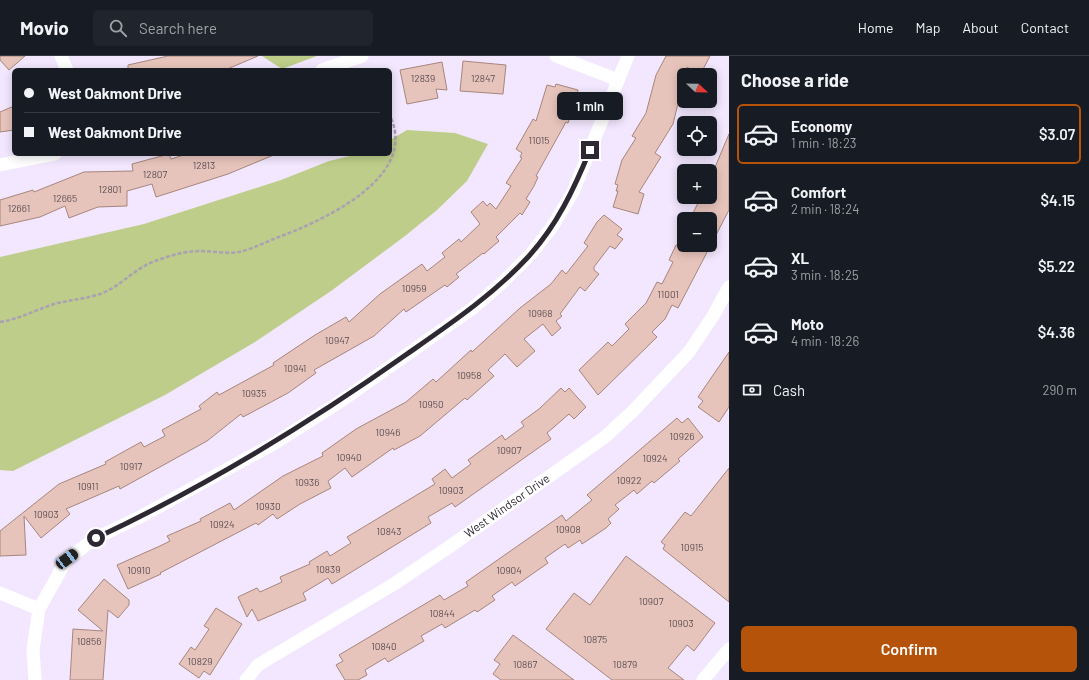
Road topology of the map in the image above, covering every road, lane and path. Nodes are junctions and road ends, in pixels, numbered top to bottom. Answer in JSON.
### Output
{"nodes":[{"id":1,"x":61,"y":56,"type":"edge"},
{"id":2,"x":362,"y":56,"type":"edge"},
{"id":3,"x":556,"y":56,"type":"edge"},
{"id":4,"x":628,"y":56,"type":"edge"},
{"id":5,"x":66,"y":68,"type":"edge"},
{"id":6,"x":328,"y":68,"type":"edge"},
{"id":7,"x":618,"y":80,"type":"junction"},
{"id":8,"x":392,"y":122,"type":"edge"},
{"id":9,"x":46,"y":156,"type":"edge"},
{"id":10,"x":0,"y":166,"type":"edge"},
{"id":11,"x":729,"y":287,"type":"edge"},
{"id":12,"x":0,"y":322,"type":"edge"},
{"id":13,"x":0,"y":593,"type":"edge"},
{"id":14,"x":39,"y":609,"type":"junction"},
{"id":15,"x":729,"y":650,"type":"edge"},
{"id":16,"x":35,"y":680,"type":"edge"},
{"id":17,"x":246,"y":680,"type":"edge"},
{"id":18,"x":703,"y":680,"type":"edge"}],
"edges":[{"from":1,"to":5,"type":"street"},
{"from":2,"to":6,"type":"street"},
{"from":3,"to":7,"type":"street"},
{"from":4,"to":7,"type":"street"},
{"from":7,"to":14,"type":"street"},
{"from":8,"to":12,"type":"path"},
{"from":9,"to":10,"type":"street"},
{"from":11,"to":17,"type":"street","name":"West Windsor Drive"},
{"from":13,"to":14,"type":"street"},
{"from":14,"to":16,"type":"street"},
{"from":15,"to":18,"type":"street"}]}
